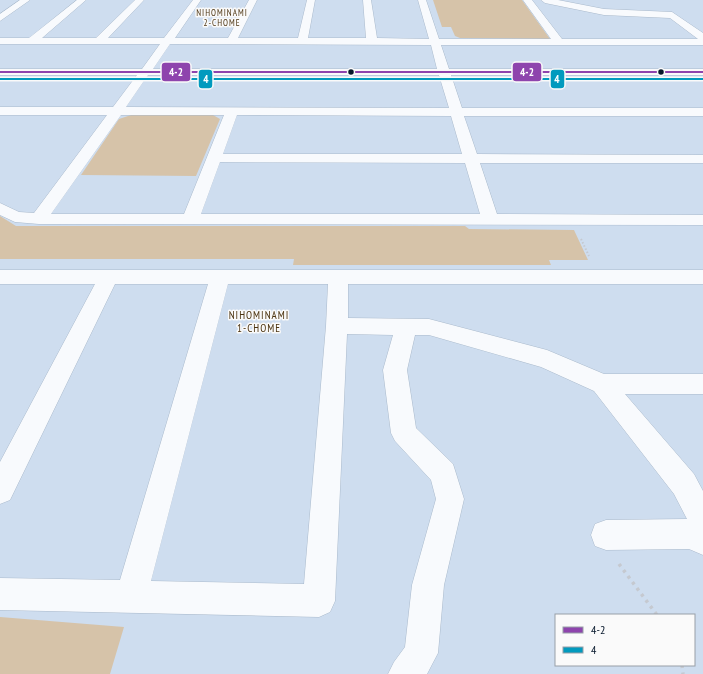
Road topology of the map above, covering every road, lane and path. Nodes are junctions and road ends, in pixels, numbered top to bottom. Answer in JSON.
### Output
{"nodes":[{"id":1,"x":26,"y":0,"type":"edge"},
{"id":2,"x":82,"y":0,"type":"edge"},
{"id":3,"x":140,"y":0,"type":"edge"},
{"id":4,"x":198,"y":0,"type":"edge"},
{"id":5,"x":253,"y":0,"type":"edge"},
{"id":6,"x":311,"y":0,"type":"edge"},
{"id":7,"x":367,"y":0,"type":"edge"},
{"id":8,"x":422,"y":0,"type":"edge"},
{"id":9,"x":527,"y":0,"type":"edge"},
{"id":10,"x":545,"y":0,"type":"edge"},
{"id":11,"x":604,"y":12,"type":"junction"},
{"id":12,"x":0,"y":18,"type":"edge"},
{"id":13,"x":614,"y":22,"type":"dead end"},
{"id":14,"x":625,"y":32,"type":"dead end"},
{"id":15,"x":703,"y":38,"type":"edge"},
{"id":16,"x":0,"y":41,"type":"edge"},
{"id":17,"x":32,"y":41,"type":"junction"},
{"id":18,"x":98,"y":42,"type":"junction"},
{"id":19,"x":166,"y":42,"type":"junction"},
{"id":20,"x":231,"y":42,"type":"junction"},
{"id":21,"x":302,"y":42,"type":"junction"},
{"id":22,"x":372,"y":42,"type":"junction"},
{"id":23,"x":436,"y":42,"type":"junction"},
{"id":24,"x":559,"y":42,"type":"junction"},
{"id":25,"x":635,"y":42,"type":"junction"},
{"id":26,"x":703,"y":42,"type":"edge"},
{"id":27,"x":0,"y":72,"type":"edge"},
{"id":28,"x":146,"y":72,"type":"junction"},
{"id":29,"x":703,"y":72,"type":"edge"},
{"id":30,"x":446,"y":73,"type":"junction"},
{"id":31,"x":0,"y":111,"type":"edge"},
{"id":32,"x":118,"y":111,"type":"junction"},
{"id":33,"x":232,"y":111,"type":"junction"},
{"id":34,"x":457,"y":112,"type":"junction"},
{"id":35,"x":703,"y":112,"type":"edge"},
{"id":36,"x":215,"y":158,"type":"junction"},
{"id":37,"x":471,"y":159,"type":"junction"},
{"id":38,"x":703,"y":159,"type":"edge"},
{"id":39,"x":0,"y":208,"type":"edge"},
{"id":40,"x":39,"y":219,"type":"junction"},
{"id":41,"x":191,"y":219,"type":"junction"},
{"id":42,"x":490,"y":220,"type":"junction"},
{"id":43,"x":703,"y":220,"type":"edge"},
{"id":44,"x":0,"y":277,"type":"edge"},
{"id":45,"x":703,"y":277,"type":"edge"},
{"id":46,"x":108,"y":278,"type":"junction"},
{"id":47,"x":220,"y":278,"type":"junction"},
{"id":48,"x":338,"y":278,"type":"junction"},
{"id":49,"x":337,"y":326,"type":"junction"},
{"id":50,"x":406,"y":327,"type":"junction"},
{"id":51,"x":602,"y":384,"type":"junction"},
{"id":52,"x":703,"y":384,"type":"edge"},
{"id":53,"x":0,"y":490,"type":"edge"},
{"id":54,"x":703,"y":519,"type":"edge"},
{"id":55,"x":606,"y":535,"type":"joint"},
{"id":56,"x":703,"y":540,"type":"edge"},
{"id":57,"x":0,"y":594,"type":"edge"},
{"id":58,"x":131,"y":596,"type":"junction"},
{"id":59,"x":656,"y":614,"type":"edge"},
{"id":60,"x":406,"y":674,"type":"edge"}],
"edges":[{"from":1,"to":12,"type":"street"},
{"from":2,"to":17,"type":"street"},
{"from":3,"to":18,"type":"street"},
{"from":4,"to":19,"type":"street"},
{"from":5,"to":20,"type":"street"},
{"from":6,"to":21,"type":"street"},
{"from":7,"to":22,"type":"street"},
{"from":8,"to":23,"type":"street"},
{"from":9,"to":24,"type":"street"},
{"from":10,"to":11,"type":"street"},
{"from":11,"to":13,"type":"street"},
{"from":11,"to":15,"type":"street"},
{"from":14,"to":25,"type":"street"},
{"from":16,"to":17,"type":"street"},
{"from":17,"to":18,"type":"street"},
{"from":18,"to":19,"type":"street"},
{"from":19,"to":20,"type":"street"},
{"from":19,"to":28,"type":"street"},
{"from":20,"to":21,"type":"street"},
{"from":21,"to":22,"type":"street"},
{"from":22,"to":23,"type":"street"},
{"from":23,"to":24,"type":"street"},
{"from":23,"to":30,"type":"street"},
{"from":24,"to":25,"type":"street"},
{"from":25,"to":26,"type":"street"},
{"from":27,"to":28,"type":"street"},
{"from":28,"to":30,"type":"street"},
{"from":28,"to":32,"type":"street"},
{"from":29,"to":30,"type":"street"},
{"from":30,"to":34,"type":"street"},
{"from":31,"to":32,"type":"street"},
{"from":32,"to":33,"type":"street"},
{"from":32,"to":40,"type":"street"},
{"from":33,"to":34,"type":"street"},
{"from":33,"to":36,"type":"street"},
{"from":34,"to":35,"type":"street"},
{"from":34,"to":37,"type":"street"},
{"from":36,"to":37,"type":"street"},
{"from":36,"to":41,"type":"street"},
{"from":37,"to":38,"type":"street"},
{"from":37,"to":42,"type":"street"},
{"from":39,"to":40,"type":"street"},
{"from":40,"to":41,"type":"street"},
{"from":41,"to":42,"type":"street"},
{"from":42,"to":43,"type":"street"},
{"from":44,"to":46,"type":"street"},
{"from":45,"to":48,"type":"street"},
{"from":46,"to":47,"type":"street"},
{"from":46,"to":53,"type":"street"},
{"from":47,"to":48,"type":"street"},
{"from":47,"to":58,"type":"street"},
{"from":48,"to":49,"type":"street"},
{"from":49,"to":50,"type":"street"},
{"from":49,"to":58,"type":"street"},
{"from":50,"to":51,"type":"street"},
{"from":50,"to":60,"type":"street"},
{"from":51,"to":52,"type":"street"},
{"from":51,"to":54,"type":"street"},
{"from":55,"to":56,"type":"street"},
{"from":55,"to":59,"type":"path"},
{"from":57,"to":58,"type":"street"}]}
